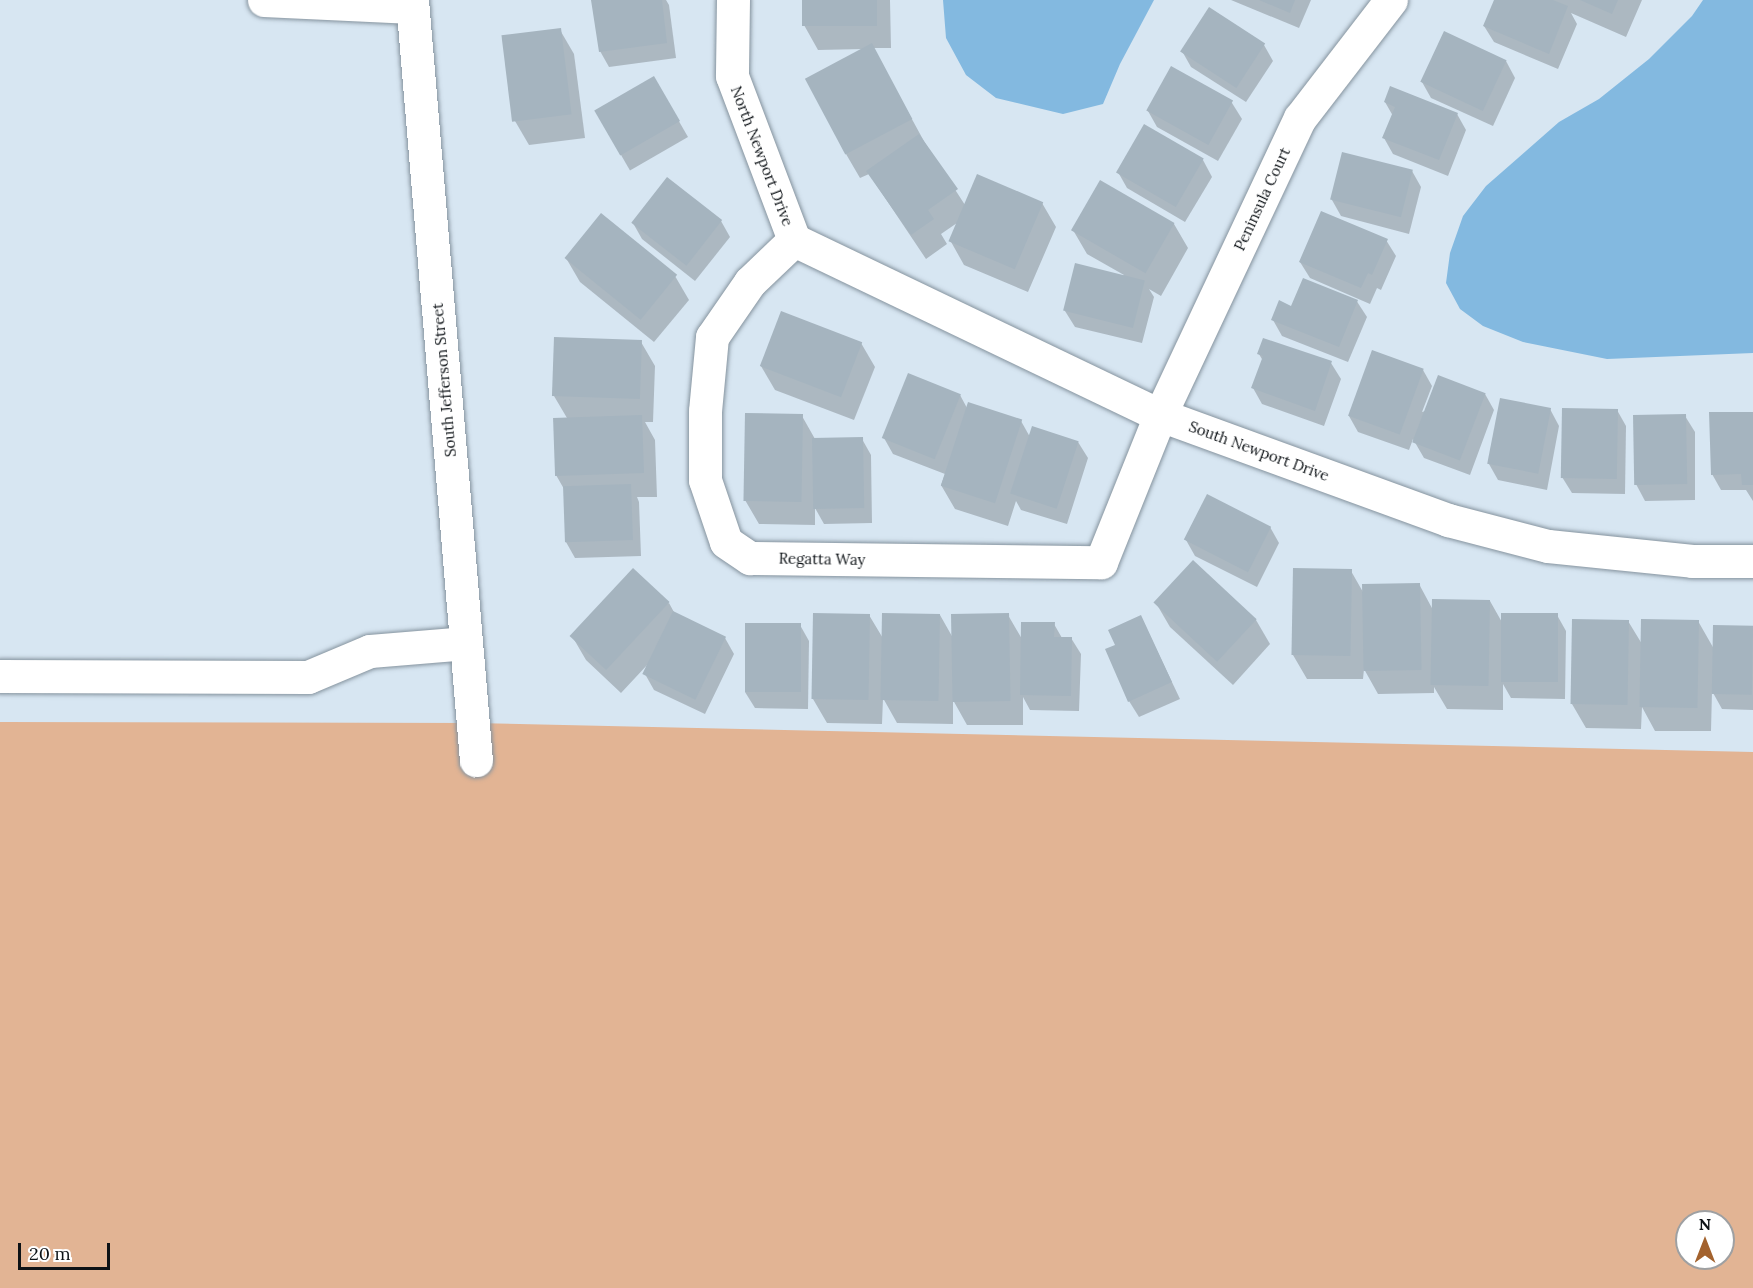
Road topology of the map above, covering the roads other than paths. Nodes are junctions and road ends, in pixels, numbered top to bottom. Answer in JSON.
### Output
{"nodes":[{"id":1,"x":264,"y":0,"type":"edge"},
{"id":2,"x":733,"y":0,"type":"edge"},
{"id":3,"x":1391,"y":0,"type":"edge"},
{"id":4,"x":412,"y":3,"type":"edge"},
{"id":5,"x":794,"y":240,"type":"junction"},
{"id":6,"x":1160,"y":415,"type":"junction"},
{"id":7,"x":1753,"y":561,"type":"edge"},
{"id":8,"x":455,"y":644,"type":"dead end"},
{"id":9,"x":0,"y":676,"type":"edge"},
{"id":10,"x":476,"y":760,"type":"dead end"}],
"edges":[{"from":1,"to":4,"type":"street"},
{"from":2,"to":5,"type":"street","name":"North Newport Drive"},
{"from":3,"to":6,"type":"street","name":"Peninsula Court"},
{"from":4,"to":10,"type":"street","name":"South Jefferson Street"},
{"from":5,"to":6,"type":"street","name":"South Newport Drive"},
{"from":5,"to":6,"type":"street","name":"Regatta Way"},
{"from":6,"to":7,"type":"street","name":"South Newport Drive"},
{"from":8,"to":9,"type":"street"}]}
